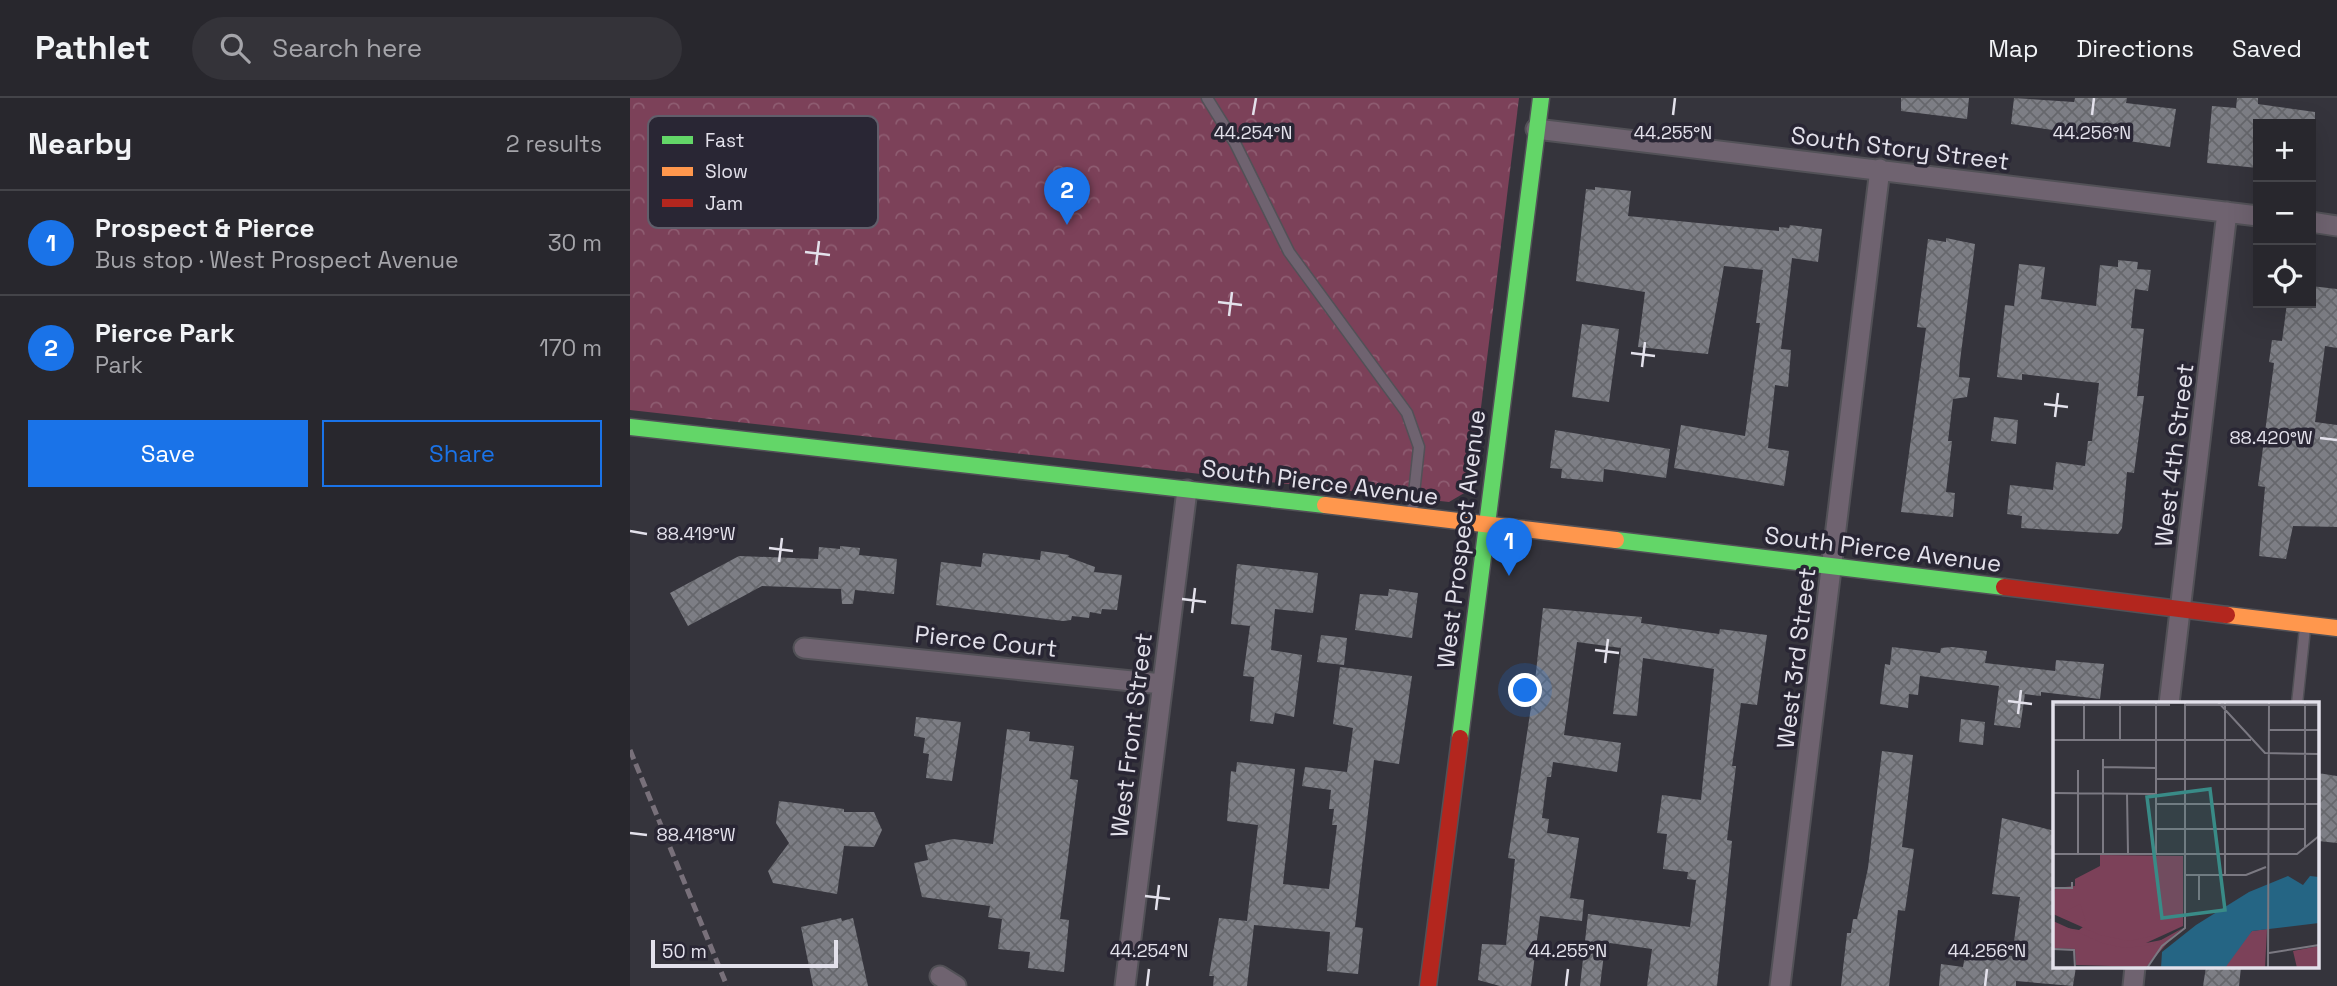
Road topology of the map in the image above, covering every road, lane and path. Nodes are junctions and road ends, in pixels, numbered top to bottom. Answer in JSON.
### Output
{"nodes":[{"id":1,"x":1541,"y":98,"type":"edge"},
{"id":2,"x":1208,"y":100,"type":"edge"},
{"id":3,"x":1536,"y":129,"type":"junction"},
{"id":4,"x":1880,"y":169,"type":"junction"},
{"id":5,"x":2227,"y":212,"type":"junction"},
{"id":6,"x":2253,"y":215,"type":"edge"},
{"id":7,"x":2316,"y":223,"type":"edge"},
{"id":8,"x":2337,"y":226,"type":"edge"},
{"id":9,"x":630,"y":427,"type":"edge"},
{"id":10,"x":1187,"y":490,"type":"junction"},
{"id":11,"x":1412,"y":515,"type":"junction"},
{"id":12,"x":1485,"y":525,"type":"junction"},
{"id":13,"x":1831,"y":565,"type":"junction"},
{"id":14,"x":2180,"y":608,"type":"junction"},
{"id":15,"x":2305,"y":624,"type":"junction"},
{"id":16,"x":2337,"y":628,"type":"edge"},
{"id":17,"x":804,"y":648,"type":"dead end"},
{"id":18,"x":1162,"y":684,"type":"junction"},
{"id":19,"x":2169,"y":702,"type":"edge"},
{"id":20,"x":2297,"y":702,"type":"edge"},
{"id":21,"x":2135,"y":968,"type":"edge"},
{"id":22,"x":1125,"y":986,"type":"edge"},
{"id":23,"x":1428,"y":986,"type":"edge"},
{"id":24,"x":1780,"y":986,"type":"edge"},
{"id":25,"x":2133,"y":986,"type":"edge"}],
"edges":[{"from":1,"to":3,"type":"street","name":"West Prospect Avenue"},
{"from":2,"to":11,"type":"lane"},
{"from":3,"to":4,"type":"street","name":"South Story Street"},
{"from":3,"to":12,"type":"street","name":"West Prospect Avenue"},
{"from":4,"to":5,"type":"street","name":"South Story Street"},
{"from":4,"to":13,"type":"street","name":"West 3rd Street"},
{"from":5,"to":6,"type":"street","name":"South Story Street"},
{"from":5,"to":14,"type":"street","name":"West 4th Street"},
{"from":7,"to":8,"type":"street"},
{"from":9,"to":10,"type":"street","name":"South Pierce Avenue"},
{"from":10,"to":11,"type":"street","name":"South Pierce Avenue"},
{"from":10,"to":18,"type":"street","name":"West Front Street"},
{"from":11,"to":12,"type":"street","name":"South Pierce Avenue"},
{"from":12,"to":13,"type":"street","name":"South Pierce Avenue"},
{"from":12,"to":23,"type":"street","name":"West Prospect Avenue"},
{"from":13,"to":14,"type":"street","name":"South Pierce Avenue"},
{"from":13,"to":24,"type":"street","name":"West 3rd Street"},
{"from":14,"to":15,"type":"street","name":"South Pierce Avenue"},
{"from":14,"to":19,"type":"street","name":"West 4th Street"},
{"from":15,"to":16,"type":"street","name":"South Pierce Avenue"},
{"from":15,"to":20,"type":"lane"},
{"from":17,"to":18,"type":"street","name":"Pierce Court"},
{"from":18,"to":22,"type":"street","name":"West Front Street"},
{"from":21,"to":25,"type":"street"}]}
